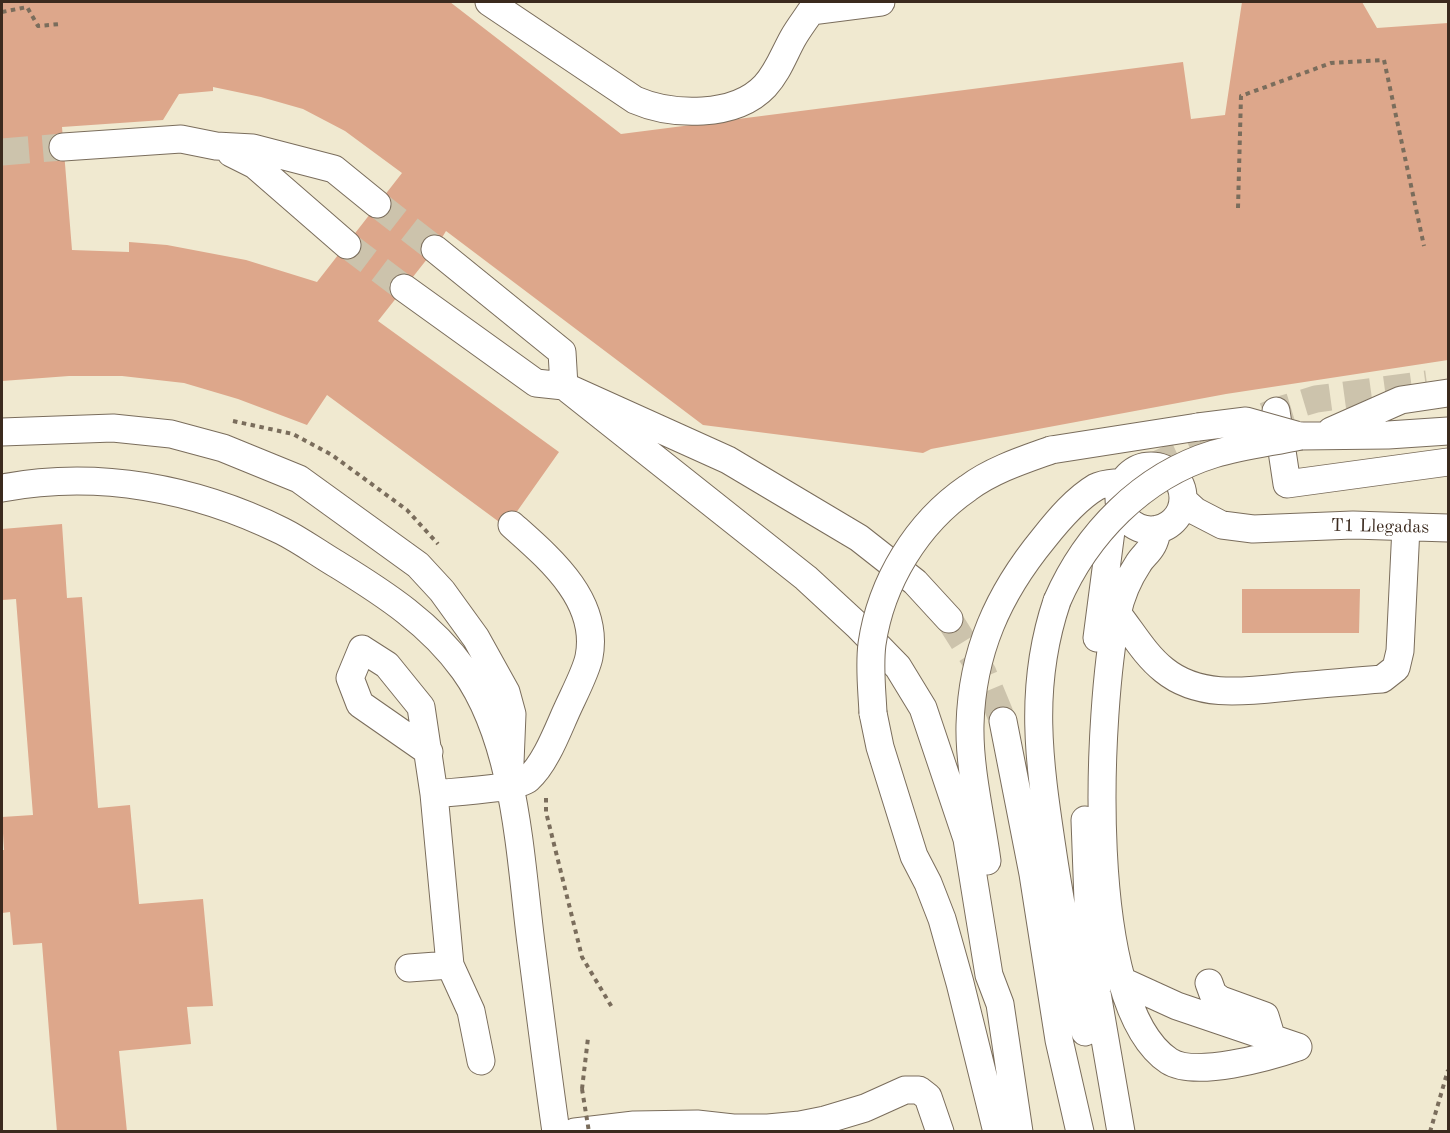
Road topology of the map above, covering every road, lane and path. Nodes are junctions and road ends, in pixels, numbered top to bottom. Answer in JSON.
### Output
{"nodes":[{"id":1,"x":489,"y":2,"type":"edge"},
{"id":2,"x":881,"y":2,"type":"edge"},
{"id":3,"x":810,"y":6,"type":"edge"},
{"id":4,"x":2,"y":12,"type":"edge"},
{"id":5,"x":60,"y":24,"type":"dead end"},
{"id":6,"x":216,"y":146,"type":"junction"},
{"id":7,"x":63,"y":147,"type":"tunnel mouth"},
{"id":8,"x":377,"y":204,"type":"tunnel mouth"},
{"id":9,"x":1238,"y":208,"type":"dead end"},
{"id":10,"x":346,"y":245,"type":"tunnel mouth"},
{"id":11,"x":1424,"y":246,"type":"dead end"},
{"id":12,"x":435,"y":249,"type":"tunnel mouth"},
{"id":13,"x":404,"y":288,"type":"tunnel mouth"},
{"id":14,"x":564,"y":386,"type":"junction"},
{"id":15,"x":1449,"y":393,"type":"edge"},
{"id":16,"x":1276,"y":411,"type":"dead end"},
{"id":17,"x":1449,"y":431,"type":"edge"},
{"id":18,"x":2,"y":432,"type":"edge"},
{"id":19,"x":1311,"y":436,"type":"junction"},
{"id":20,"x":1449,"y":462,"type":"edge"},
{"id":21,"x":1123,"y":482,"type":"junction"},
{"id":22,"x":2,"y":488,"type":"edge"},
{"id":23,"x":1183,"y":500,"type":"junction"},
{"id":24,"x":1121,"y":511,"type":"junction"},
{"id":25,"x":512,"y":525,"type":"dead end"},
{"id":26,"x":1406,"y":527,"type":"junction"},
{"id":27,"x":1449,"y":528,"type":"edge"},
{"id":28,"x":1158,"y":529,"type":"junction"},
{"id":29,"x":1117,"y":613,"type":"junction"},
{"id":30,"x":949,"y":619,"type":"tunnel mouth"},
{"id":31,"x":1003,"y":721,"type":"tunnel mouth"},
{"id":32,"x":429,"y":752,"type":"dead end"},
{"id":33,"x":509,"y":785,"type":"junction"},
{"id":34,"x":434,"y":794,"type":"junction"},
{"id":35,"x":450,"y":965,"type":"junction"},
{"id":36,"x":410,"y":968,"type":"dead end"},
{"id":37,"x":1120,"y":980,"type":"junction"},
{"id":38,"x":1209,"y":982,"type":"dead end"},
{"id":39,"x":1000,"y":1004,"type":"junction"},
{"id":40,"x":588,"y":1038,"type":"dead end"},
{"id":41,"x":1272,"y":1039,"type":"junction"},
{"id":42,"x":481,"y":1061,"type":"dead end"},
{"id":43,"x":1449,"y":1070,"type":"edge"},
{"id":44,"x":556,"y":1131,"type":"edge"},
{"id":45,"x":575,"y":1131,"type":"edge"},
{"id":46,"x":590,"y":1131,"type":"edge"},
{"id":47,"x":940,"y":1131,"type":"edge"},
{"id":48,"x":997,"y":1131,"type":"edge"},
{"id":49,"x":1019,"y":1131,"type":"edge"},
{"id":50,"x":1080,"y":1131,"type":"edge"},
{"id":51,"x":1106,"y":1131,"type":"edge"},
{"id":52,"x":1121,"y":1131,"type":"edge"},
{"id":53,"x":1430,"y":1131,"type":"edge"}],
"edges":[{"from":1,"to":3,"type":"street"},
{"from":2,"to":3,"type":"street"},
{"from":4,"to":5,"type":"path"},
{"from":6,"to":7,"type":"street"},
{"from":6,"to":8,"type":"street"},
{"from":6,"to":10,"type":"street"},
{"from":9,"to":11,"type":"path"},
{"from":12,"to":14,"type":"street"},
{"from":13,"to":14,"type":"street"},
{"from":14,"to":30,"type":"street"},
{"from":14,"to":39,"type":"street"},
{"from":15,"to":19,"type":"street"},
{"from":16,"to":20,"type":"street"},
{"from":17,"to":19,"type":"street"},
{"from":18,"to":33,"type":"street"},
{"from":19,"to":48,"type":"street","bridge":true},
{"from":19,"to":51,"type":"street","bridge":true},
{"from":21,"to":23,"type":"street"},
{"from":21,"to":24,"type":"street"},
{"from":21,"to":39,"type":"street"},
{"from":22,"to":33,"type":"street"},
{"from":23,"to":26,"type":"street","name":"T1 Llegadas"},
{"from":23,"to":28,"type":"street"},
{"from":24,"to":28,"type":"street"},
{"from":24,"to":52,"type":"street"},
{"from":25,"to":33,"type":"street"},
{"from":26,"to":27,"type":"street","name":"T1 Llegadas"},
{"from":26,"to":29,"type":"street"},
{"from":28,"to":29,"type":"street"},
{"from":29,"to":37,"type":"street"},
{"from":31,"to":50,"type":"street"},
{"from":32,"to":34,"type":"street"},
{"from":33,"to":34,"type":"street"},
{"from":33,"to":44,"type":"street"},
{"from":34,"to":35,"type":"street"},
{"from":35,"to":36,"type":"street"},
{"from":35,"to":42,"type":"street"},
{"from":37,"to":41,"type":"street"},
{"from":37,"to":41,"type":"street"},
{"from":38,"to":41,"type":"street"},
{"from":39,"to":49,"type":"street"},
{"from":40,"to":46,"type":"path","bridge":true},
{"from":43,"to":53,"type":"path"},
{"from":45,"to":47,"type":"street"}]}
